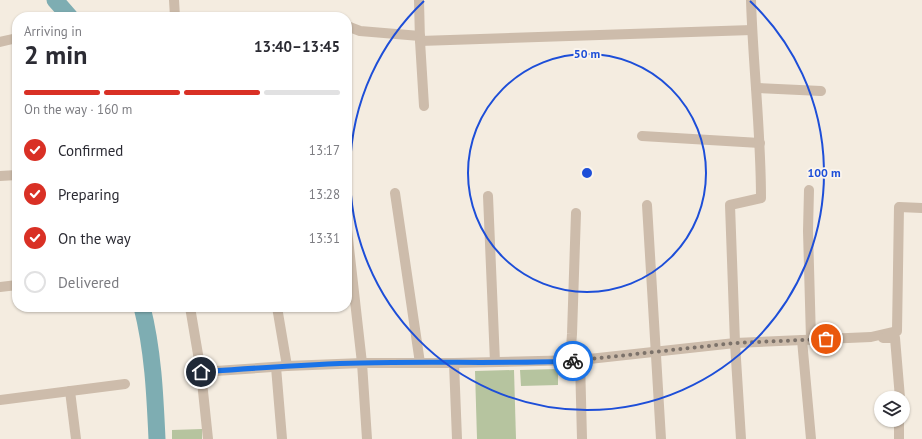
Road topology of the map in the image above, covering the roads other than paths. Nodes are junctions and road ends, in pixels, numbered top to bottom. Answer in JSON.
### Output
{"nodes":[{"id":1,"x":174,"y":0,"type":"edge"},
{"id":2,"x":419,"y":0,"type":"edge"},
{"id":3,"x":751,"y":0,"type":"edge"},
{"id":4,"x":175,"y":12,"type":"edge"},
{"id":5,"x":352,"y":28,"type":"edge"},
{"id":6,"x":752,"y":30,"type":"junction"},
{"id":7,"x":420,"y":38,"type":"junction"},
{"id":8,"x":12,"y":39,"type":"edge"},
{"id":9,"x":0,"y":42,"type":"edge"},
{"id":10,"x":756,"y":88,"type":"junction"},
{"id":11,"x":821,"y":91,"type":"dead end"},
{"id":12,"x":424,"y":106,"type":"dead end"},
{"id":13,"x":642,"y":136,"type":"dead end"},
{"id":14,"x":760,"y":143,"type":"junction"},
{"id":15,"x":12,"y":175,"type":"edge"},
{"id":16,"x":0,"y":176,"type":"edge"},
{"id":17,"x":809,"y":190,"type":"dead end"},
{"id":18,"x":396,"y":193,"type":"dead end"},
{"id":19,"x":488,"y":196,"type":"dead end"},
{"id":20,"x":647,"y":206,"type":"dead end"},
{"id":21,"x":922,"y":208,"type":"edge"},
{"id":22,"x":576,"y":213,"type":"dead end"},
{"id":23,"x":352,"y":274,"type":"edge"},
{"id":24,"x":12,"y":286,"type":"edge"},
{"id":25,"x":0,"y":287,"type":"edge"},
{"id":26,"x":191,"y":312,"type":"edge"},
{"id":27,"x":277,"y":312,"type":"edge"},
{"id":28,"x":871,"y":337,"type":"junction"},
{"id":29,"x":806,"y":340,"type":"junction"},
{"id":30,"x":735,"y":343,"type":"junction"},
{"id":31,"x":656,"y":352,"type":"junction"},
{"id":32,"x":580,"y":360,"type":"junction"},
{"id":33,"x":570,"y":361,"type":"junction"},
{"id":34,"x":495,"y":362,"type":"junction"},
{"id":35,"x":362,"y":363,"type":"junction"},
{"id":36,"x":420,"y":363,"type":"junction"},
{"id":37,"x":454,"y":363,"type":"junction"},
{"id":38,"x":287,"y":366,"type":"junction"},
{"id":39,"x":276,"y":367,"type":"junction"},
{"id":40,"x":201,"y":372,"type":"junction"},
{"id":41,"x":125,"y":384,"type":"dead end"},
{"id":42,"x":70,"y":391,"type":"junction"},
{"id":43,"x":899,"y":391,"type":"edge"},
{"id":44,"x":0,"y":400,"type":"edge"},
{"id":45,"x":899,"y":427,"type":"edge"},
{"id":46,"x":76,"y":439,"type":"edge"},
{"id":47,"x":208,"y":439,"type":"edge"},
{"id":48,"x":282,"y":439,"type":"edge"},
{"id":49,"x":367,"y":439,"type":"edge"},
{"id":50,"x":457,"y":439,"type":"edge"},
{"id":51,"x":582,"y":439,"type":"edge"},
{"id":52,"x":661,"y":439,"type":"edge"},
{"id":53,"x":741,"y":439,"type":"edge"},
{"id":54,"x":811,"y":439,"type":"edge"},
{"id":55,"x":899,"y":439,"type":"edge"}],
"edges":[{"from":1,"to":4,"type":"street"},
{"from":2,"to":7,"type":"street"},
{"from":3,"to":6,"type":"street"},
{"from":5,"to":7,"type":"street"},
{"from":6,"to":7,"type":"street"},
{"from":6,"to":10,"type":"street"},
{"from":7,"to":12,"type":"street"},
{"from":8,"to":9,"type":"street"},
{"from":10,"to":11,"type":"street"},
{"from":10,"to":14,"type":"street"},
{"from":13,"to":14,"type":"street"},
{"from":14,"to":30,"type":"street"},
{"from":15,"to":16,"type":"street"},
{"from":17,"to":29,"type":"street"},
{"from":18,"to":36,"type":"street"},
{"from":19,"to":34,"type":"street"},
{"from":20,"to":31,"type":"street"},
{"from":21,"to":28,"type":"street"},
{"from":22,"to":33,"type":"street"},
{"from":23,"to":35,"type":"street"},
{"from":24,"to":25,"type":"street"},
{"from":26,"to":40,"type":"street"},
{"from":27,"to":38,"type":"street"},
{"from":28,"to":29,"type":"street"},
{"from":28,"to":43,"type":"street"},
{"from":29,"to":30,"type":"street"},
{"from":29,"to":54,"type":"street"},
{"from":30,"to":31,"type":"street"},
{"from":30,"to":53,"type":"street"},
{"from":31,"to":32,"type":"street"},
{"from":31,"to":52,"type":"street"},
{"from":32,"to":33,"type":"street"},
{"from":32,"to":51,"type":"street"},
{"from":33,"to":34,"type":"street"},
{"from":34,"to":37,"type":"street"},
{"from":35,"to":36,"type":"street"},
{"from":35,"to":38,"type":"street"},
{"from":35,"to":49,"type":"street"},
{"from":36,"to":37,"type":"street"},
{"from":37,"to":50,"type":"street"},
{"from":38,"to":39,"type":"street"},
{"from":39,"to":40,"type":"street"},
{"from":39,"to":48,"type":"street"},
{"from":40,"to":47,"type":"street"},
{"from":41,"to":42,"type":"street"},
{"from":42,"to":44,"type":"street"},
{"from":42,"to":46,"type":"street"},
{"from":45,"to":55,"type":"street"}]}
